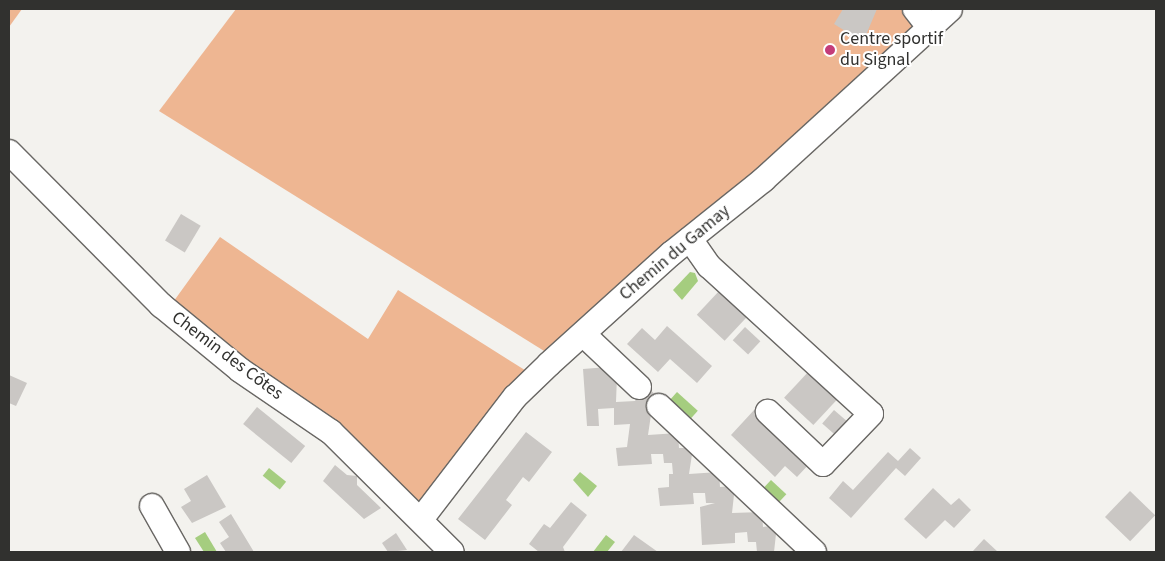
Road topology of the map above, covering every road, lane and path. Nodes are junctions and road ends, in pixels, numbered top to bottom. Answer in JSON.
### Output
{"nodes":[{"id":1,"x":950,"y":9,"type":"edge"},
{"id":2,"x":922,"y":18,"type":"edge"},
{"id":3,"x":9,"y":152,"type":"edge"},
{"id":4,"x":690,"y":239,"type":"junction"},
{"id":5,"x":583,"y":334,"type":"junction"},
{"id":6,"x":639,"y":387,"type":"dead end"},
{"id":7,"x":659,"y":406,"type":"dead end"},
{"id":8,"x":768,"y":412,"type":"dead end"},
{"id":9,"x":152,"y":506,"type":"dead end"},
{"id":10,"x":422,"y":518,"type":"junction"},
{"id":11,"x":443,"y":550,"type":"edge"},
{"id":12,"x":178,"y":552,"type":"edge"},
{"id":13,"x":814,"y":552,"type":"edge"}],
"edges":[{"from":1,"to":2,"type":"street","name":"Chemin du Gamay"},
{"from":2,"to":4,"type":"street","name":"Chemin du Gamay"},
{"from":3,"to":10,"type":"street","name":"Chemin des Côtes"},
{"from":4,"to":5,"type":"street","name":"Chemin du Gamay"},
{"from":4,"to":8,"type":"street"},
{"from":5,"to":6,"type":"street"},
{"from":5,"to":10,"type":"street","name":"Chemin du Gamay"},
{"from":7,"to":13,"type":"street"},
{"from":9,"to":12,"type":"street"},
{"from":10,"to":11,"type":"street","name":"Chemin des Côtes"}]}
